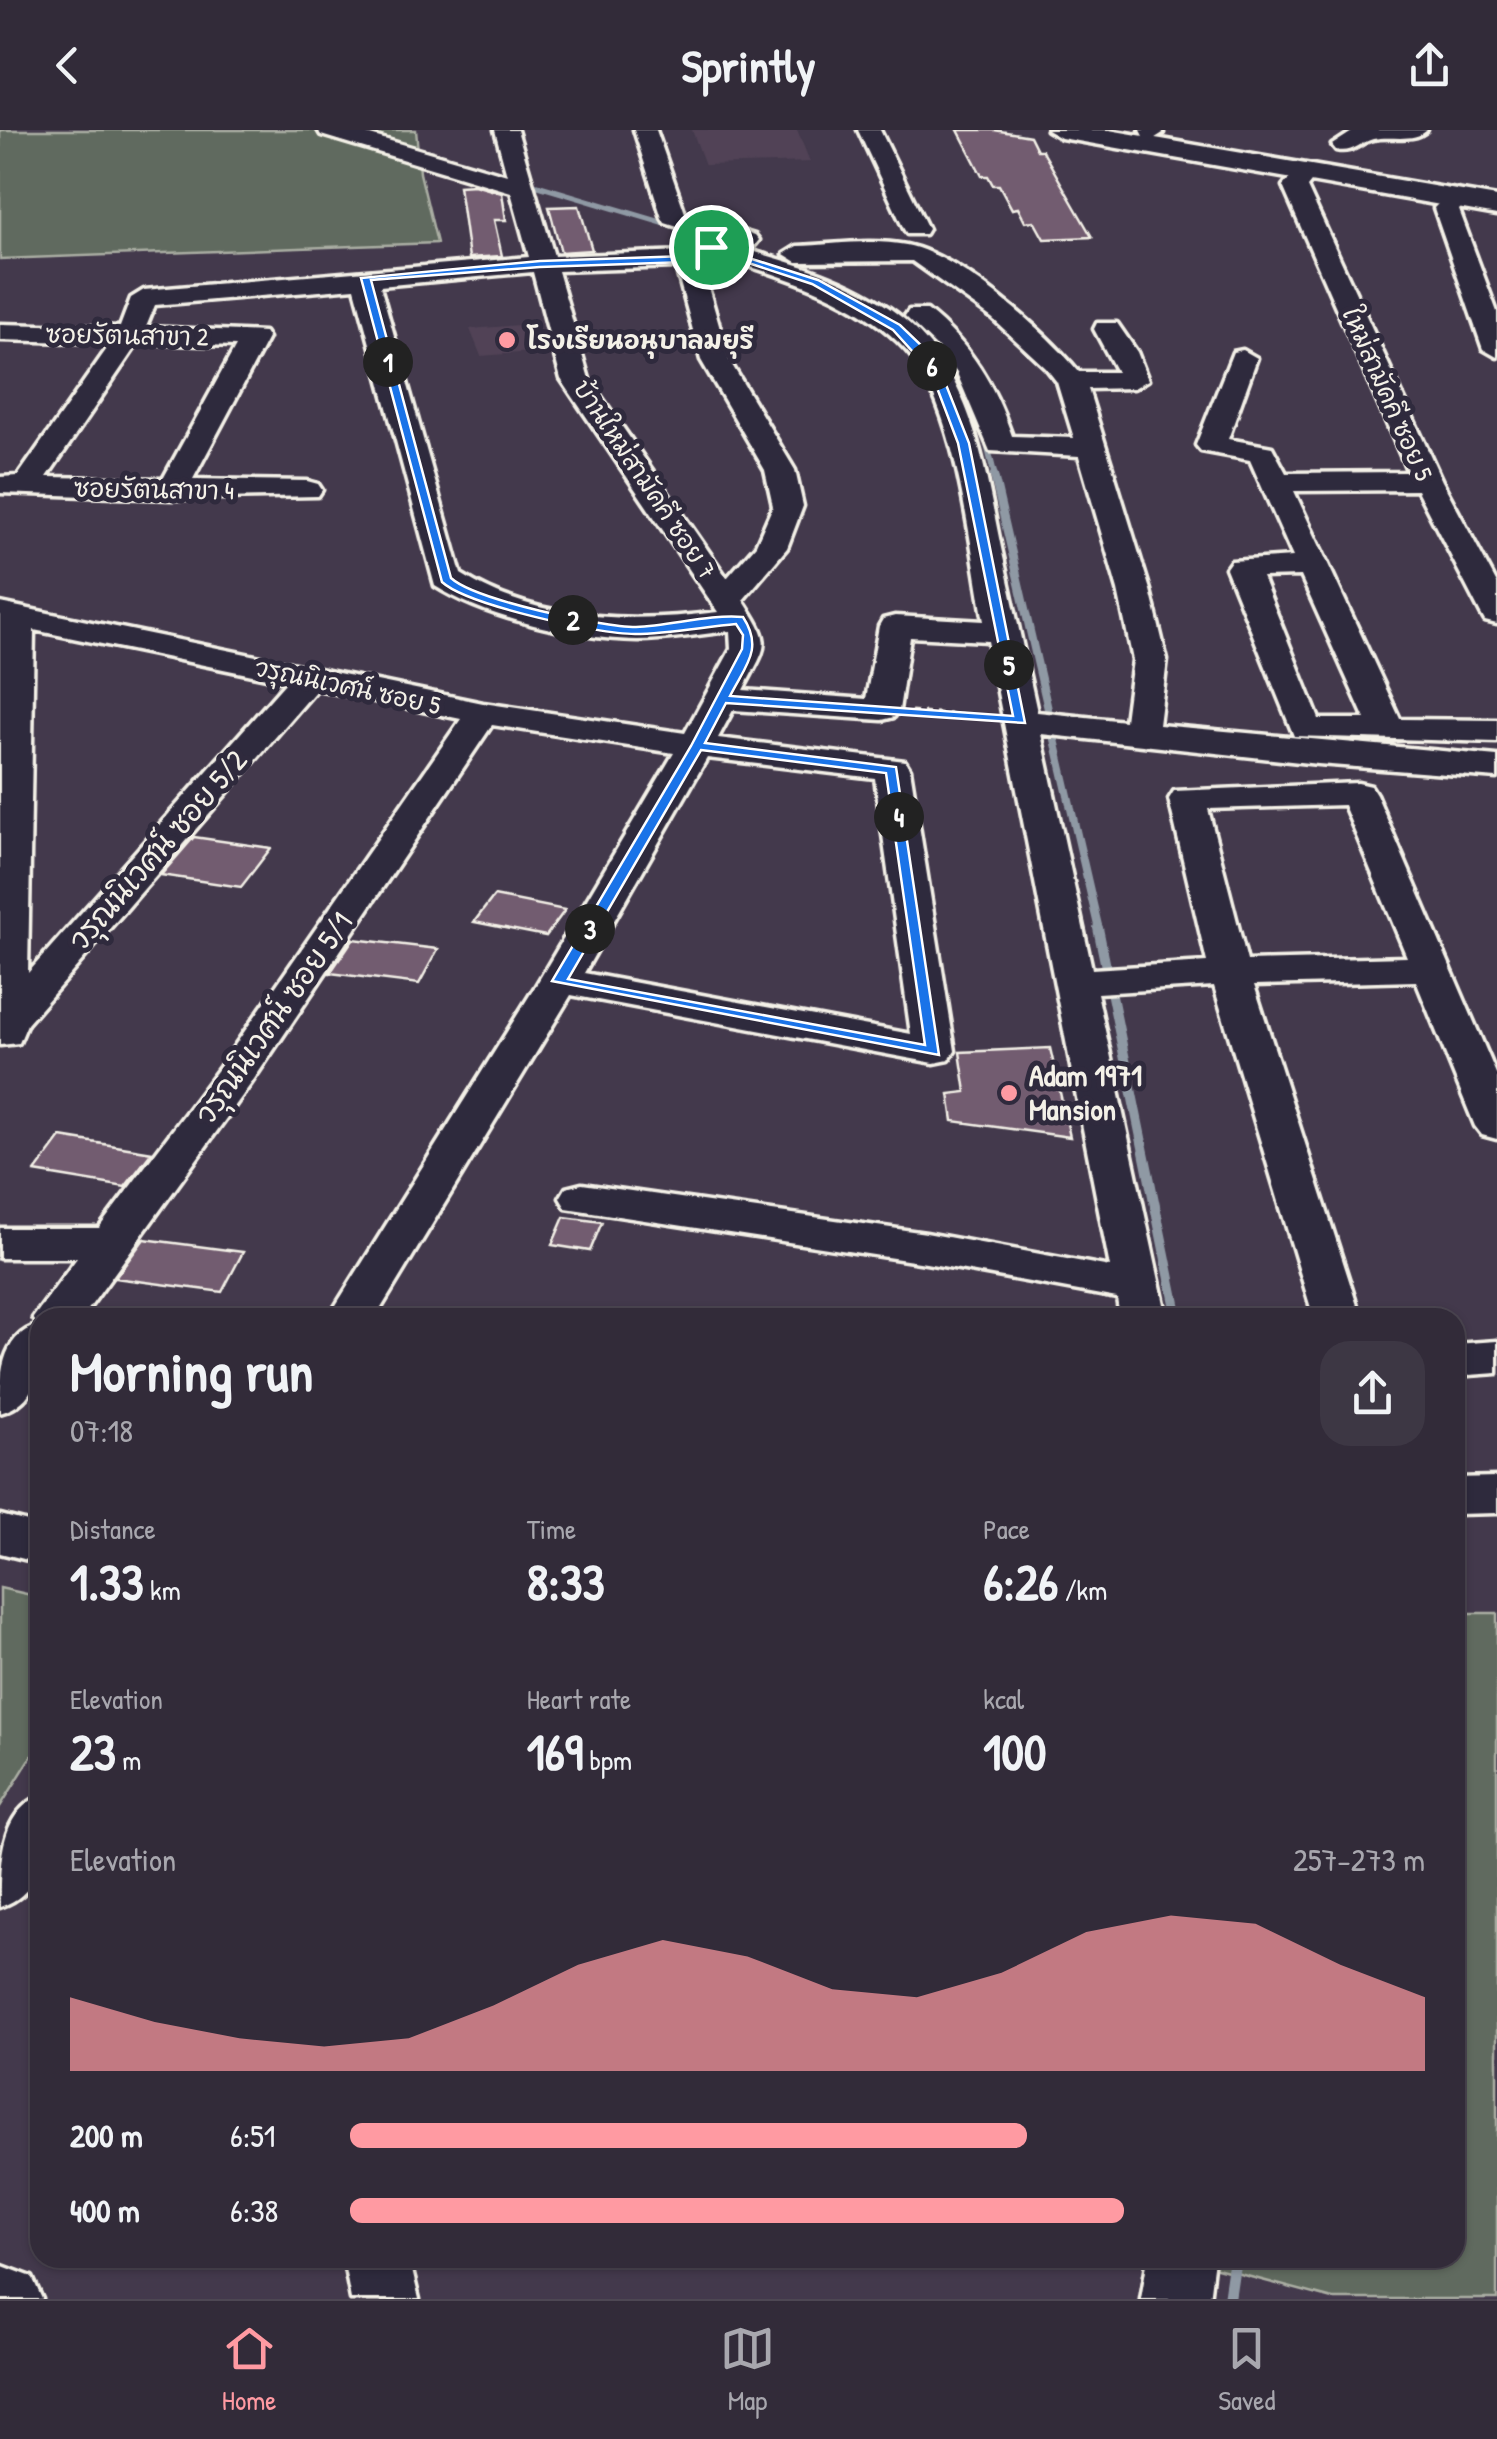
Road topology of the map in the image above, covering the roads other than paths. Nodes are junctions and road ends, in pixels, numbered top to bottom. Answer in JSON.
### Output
{"nodes":[{"id":1,"x":329,"y":130,"type":"edge"},
{"id":2,"x":506,"y":130,"type":"edge"},
{"id":3,"x":645,"y":130,"type":"edge"},
{"id":4,"x":869,"y":130,"type":"edge"},
{"id":5,"x":1061,"y":130,"type":"edge"},
{"id":6,"x":1416,"y":130,"type":"edge"},
{"id":7,"x":1146,"y":131,"type":"edge"},
{"id":8,"x":1342,"y":148,"type":"edge"},
{"id":9,"x":1306,"y":172,"type":"junction"},
{"id":10,"x":521,"y":187,"type":"junction"},
{"id":11,"x":1497,"y":192,"type":"edge"},
{"id":12,"x":1457,"y":199,"type":"junction"},
{"id":13,"x":1497,"y":206,"type":"edge"},
{"id":14,"x":916,"y":230,"type":"dead end"},
{"id":15,"x":714,"y":244,"type":"junction"},
{"id":16,"x":797,"y":254,"type":"junction"},
{"id":17,"x":540,"y":264,"type":"junction"},
{"id":18,"x":365,"y":278,"type":"junction"},
{"id":19,"x":1107,"y":329,"type":"dead end"},
{"id":20,"x":0,"y":332,"type":"edge"},
{"id":21,"x":130,"y":334,"type":"junction"},
{"id":22,"x":1497,"y":349,"type":"edge"},
{"id":23,"x":1243,"y":358,"type":"dead end"},
{"id":24,"x":1071,"y":381,"type":"junction"},
{"id":25,"x":1092,"y":447,"type":"junction"},
{"id":26,"x":1277,"y":482,"type":"junction"},
{"id":27,"x":1427,"y":482,"type":"junction"},
{"id":28,"x":13,"y":486,"type":"edge"},
{"id":29,"x":172,"y":490,"type":"junction"},
{"id":30,"x":307,"y":490,"type":"dead end"},
{"id":31,"x":1314,"y":566,"type":"junction"},
{"id":32,"x":733,"y":610,"type":"junction"},
{"id":33,"x":1497,"y":614,"type":"edge"},
{"id":34,"x":9,"y":615,"type":"edge"},
{"id":35,"x":1002,"y":632,"type":"junction"},
{"id":36,"x":308,"y":678,"type":"junction"},
{"id":37,"x":722,"y":699,"type":"junction"},
{"id":38,"x":483,"y":713,"type":"junction"},
{"id":39,"x":1038,"y":722,"type":"junction"},
{"id":40,"x":1387,"y":730,"type":"junction"},
{"id":41,"x":1497,"y":731,"type":"edge"},
{"id":42,"x":1141,"y":732,"type":"junction"},
{"id":43,"x":698,"y":746,"type":"junction"},
{"id":44,"x":1497,"y":767,"type":"edge"},
{"id":45,"x":1432,"y":969,"type":"junction"},
{"id":46,"x":1230,"y":973,"type":"junction"},
{"id":47,"x":559,"y":981,"type":"junction"},
{"id":48,"x":1078,"y":982,"type":"junction"},
{"id":49,"x":4,"y":1034,"type":"edge"},
{"id":50,"x":1497,"y":1126,"type":"edge"},
{"id":51,"x":582,"y":1198,"type":"dead end"},
{"id":52,"x":0,"y":1243,"type":"edge"},
{"id":53,"x":111,"y":1243,"type":"junction"},
{"id":54,"x":1141,"y":1302,"type":"edge"},
{"id":55,"x":63,"y":1308,"type":"edge"},
{"id":56,"x":356,"y":1308,"type":"edge"},
{"id":57,"x":1335,"y":1308,"type":"edge"},
{"id":58,"x":30,"y":1354,"type":"edge"},
{"id":59,"x":1497,"y":1357,"type":"edge"},
{"id":60,"x":1465,"y":1359,"type":"edge"},
{"id":61,"x":0,"y":1396,"type":"edge"},
{"id":62,"x":1497,"y":1495,"type":"edge"},
{"id":63,"x":1465,"y":1496,"type":"edge"},
{"id":64,"x":0,"y":1534,"type":"edge"},
{"id":65,"x":30,"y":1542,"type":"edge"},
{"id":66,"x":30,"y":1834,"type":"edge"},
{"id":67,"x":0,"y":1883,"type":"edge"},
{"id":68,"x":378,"y":2268,"type":"edge"},
{"id":69,"x":1179,"y":2268,"type":"edge"},
{"id":70,"x":0,"y":2296,"type":"edge"},
{"id":71,"x":8,"y":2299,"type":"edge"},
{"id":72,"x":384,"y":2299,"type":"edge"},
{"id":73,"x":1176,"y":2299,"type":"edge"}],
"edges":[{"from":1,"to":10,"type":"street"},
{"from":2,"to":10,"type":"street","name":"บ้านใหม่สามัคคี ซอย 7"},
{"from":3,"to":15,"type":"street"},
{"from":4,"to":14,"type":"street"},
{"from":5,"to":9,"type":"main road"},
{"from":6,"to":8,"type":"street"},
{"from":7,"to":8,"type":"main road"},
{"from":8,"to":11,"type":"main road"},
{"from":9,"to":12,"type":"main road"},
{"from":9,"to":27,"type":"street","name":"ใหม่สามัคคี ซอย 5"},
{"from":10,"to":17,"type":"street","name":"บ้านใหม่สามัคคี ซอย 7"},
{"from":12,"to":13,"type":"main road"},
{"from":12,"to":22,"type":"street"},
{"from":15,"to":16,"type":"street"},
{"from":15,"to":17,"type":"street"},
{"from":15,"to":32,"type":"street"},
{"from":15,"to":35,"type":"street"},
{"from":16,"to":24,"type":"street"},
{"from":16,"to":25,"type":"street"},
{"from":17,"to":18,"type":"street"},
{"from":17,"to":32,"type":"street","name":"บ้านใหม่สามัคคี ซอย 7"},
{"from":18,"to":21,"type":"street"},
{"from":18,"to":32,"type":"street"},
{"from":19,"to":24,"type":"street"},
{"from":20,"to":21,"type":"street","name":"ซอยรัตนสาขา 2"},
{"from":21,"to":28,"type":"street"},
{"from":21,"to":29,"type":"street","name":"ซอยรัตนสาขา 2"},
{"from":23,"to":26,"type":"street"},
{"from":24,"to":25,"type":"street"},
{"from":25,"to":42,"type":"street"},
{"from":26,"to":27,"type":"street"},
{"from":26,"to":31,"type":"street"},
{"from":27,"to":33,"type":"street","name":"ใหม่สามัคคี ซอย 5"},
{"from":28,"to":29,"type":"street","name":"ซอยรัตนสาขา 4"},
{"from":29,"to":30,"type":"street","name":"ซอยรัตนสาขา 4"},
{"from":31,"to":40,"type":"street"},
{"from":31,"to":40,"type":"street"},
{"from":32,"to":37,"type":"street"},
{"from":34,"to":36,"type":"street","name":"วรุณนิเวศน์ ซอย 5"},
{"from":34,"to":49,"type":"street"},
{"from":35,"to":37,"type":"street"},
{"from":35,"to":39,"type":"street"},
{"from":36,"to":38,"type":"street","name":"วรุณนิเวศน์ ซอย 5"},
{"from":36,"to":49,"type":"street","name":"วรุณนิเวศน์ ซอย 5/2"},
{"from":37,"to":43,"type":"street"},
{"from":38,"to":43,"type":"street","name":"วรุณนิเวศน์ ซอย 5"},
{"from":38,"to":53,"type":"street","name":"วรุณนิเวศน์ ซอย 5/1"},
{"from":39,"to":42,"type":"street"},
{"from":39,"to":48,"type":"street"},
{"from":40,"to":41,"type":"street"},
{"from":42,"to":44,"type":"street"},
{"from":43,"to":47,"type":"street"},
{"from":43,"to":47,"type":"street","name":"วรุณนิเวศน์ ซอย 5"},
{"from":45,"to":46,"type":"street"},
{"from":45,"to":46,"type":"street"},
{"from":45,"to":50,"type":"street"},
{"from":46,"to":48,"type":"street"},
{"from":46,"to":57,"type":"street"},
{"from":47,"to":56,"type":"street"},
{"from":48,"to":54,"type":"street"},
{"from":51,"to":54,"type":"street"},
{"from":52,"to":53,"type":"street"},
{"from":53,"to":55,"type":"street","name":"วรุณนิเวศน์ ซอย 5/1"},
{"from":58,"to":61,"type":"street"},
{"from":59,"to":60,"type":"street"},
{"from":62,"to":63,"type":"street"},
{"from":64,"to":65,"type":"street"},
{"from":66,"to":67,"type":"street"},
{"from":68,"to":72,"type":"street"},
{"from":69,"to":73,"type":"street"},
{"from":70,"to":71,"type":"street"}]}
